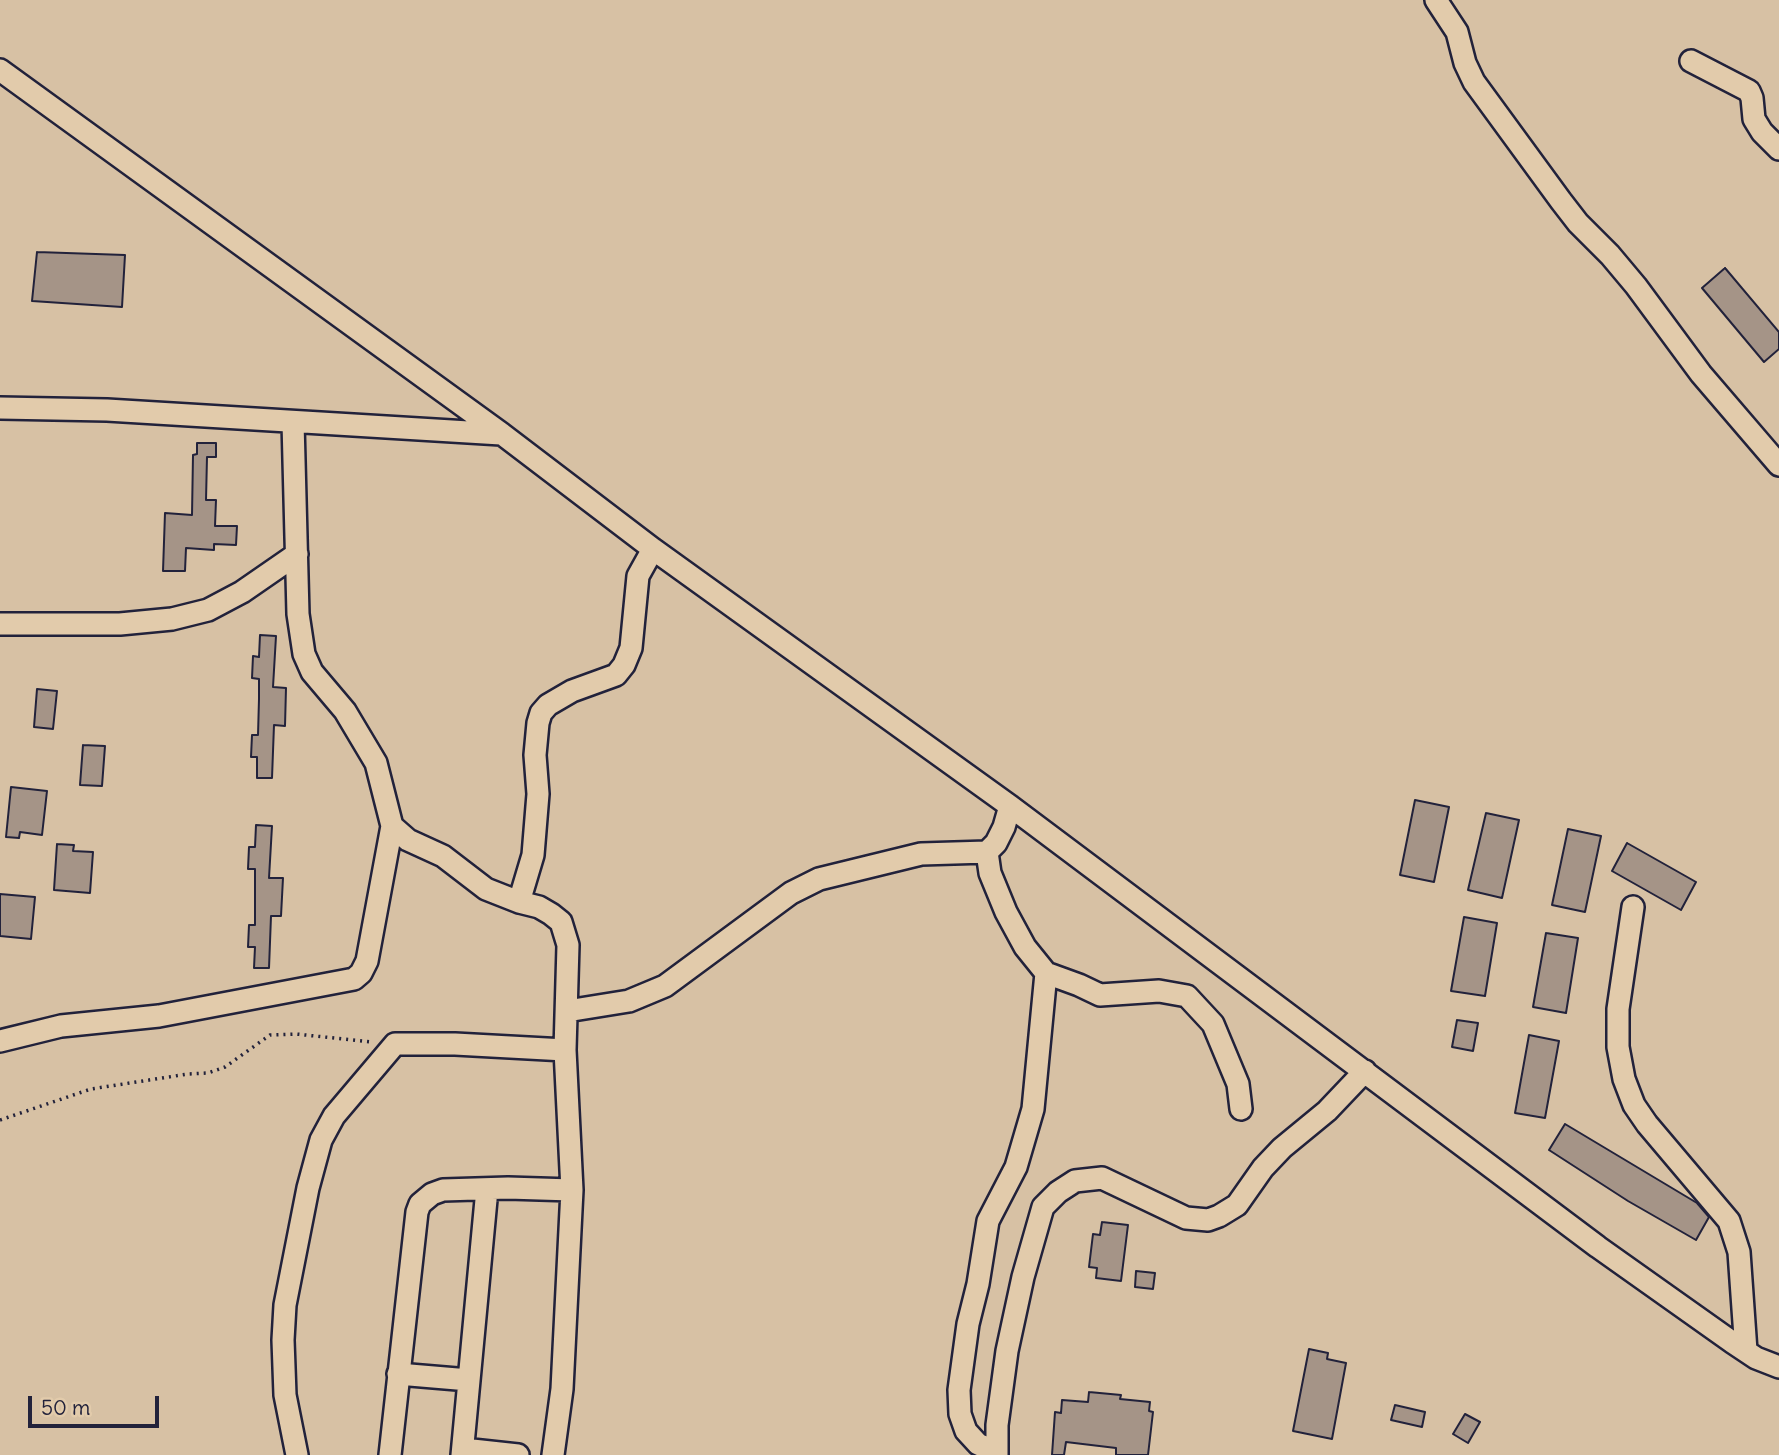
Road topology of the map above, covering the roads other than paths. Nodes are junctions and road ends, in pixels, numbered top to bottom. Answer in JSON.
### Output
{"nodes":[{"id":1,"x":1436,"y":0,"type":"edge"},
{"id":2,"x":1691,"y":61,"type":"dead end"},
{"id":3,"x":0,"y":70,"type":"edge"},
{"id":4,"x":1779,"y":149,"type":"edge"},
{"id":5,"x":0,"y":408,"type":"edge"},
{"id":6,"x":293,"y":422,"type":"junction"},
{"id":7,"x":502,"y":434,"type":"junction"},
{"id":8,"x":1779,"y":465,"type":"edge"},
{"id":9,"x":653,"y":548,"type":"junction"},
{"id":10,"x":297,"y":554,"type":"junction"},
{"id":11,"x":0,"y":624,"type":"edge"},
{"id":12,"x":1010,"y":806,"type":"junction"},
{"id":13,"x":392,"y":826,"type":"junction"},
{"id":14,"x":987,"y":852,"type":"junction"},
{"id":15,"x":519,"y":902,"type":"junction"},
{"id":16,"x":1633,"y":907,"type":"dead end"},
{"id":17,"x":1046,"y":974,"type":"junction"},
{"id":18,"x":567,"y":1011,"type":"junction"},
{"id":19,"x":0,"y":1041,"type":"edge"},
{"id":20,"x":565,"y":1050,"type":"junction"},
{"id":21,"x":1365,"y":1071,"type":"junction"},
{"id":22,"x":1241,"y":1109,"type":"dead end"},
{"id":23,"x":487,"y":1189,"type":"junction"},
{"id":24,"x":572,"y":1191,"type":"junction"},
{"id":25,"x":1746,"y":1351,"type":"junction"},
{"id":26,"x":1779,"y":1367,"type":"edge"},
{"id":27,"x":398,"y":1374,"type":"junction"},
{"id":28,"x":469,"y":1380,"type":"junction"},
{"id":29,"x":462,"y":1452,"type":"edge"},
{"id":30,"x":997,"y":1454,"type":"edge"},
{"id":31,"x":297,"y":1455,"type":"edge"},
{"id":32,"x":390,"y":1455,"type":"edge"},
{"id":33,"x":518,"y":1455,"type":"edge"},
{"id":34,"x":553,"y":1455,"type":"edge"}],
"edges":[{"from":1,"to":8,"type":"street"},
{"from":2,"to":4,"type":"street"},
{"from":3,"to":7,"type":"street"},
{"from":5,"to":6,"type":"street"},
{"from":6,"to":7,"type":"street"},
{"from":6,"to":10,"type":"street"},
{"from":7,"to":9,"type":"street"},
{"from":9,"to":12,"type":"street"},
{"from":9,"to":15,"type":"street"},
{"from":10,"to":11,"type":"street"},
{"from":10,"to":13,"type":"street"},
{"from":12,"to":14,"type":"street"},
{"from":12,"to":21,"type":"street"},
{"from":13,"to":15,"type":"street"},
{"from":13,"to":19,"type":"street"},
{"from":14,"to":17,"type":"street"},
{"from":14,"to":18,"type":"street"},
{"from":15,"to":18,"type":"street"},
{"from":16,"to":25,"type":"street"},
{"from":17,"to":22,"type":"street"},
{"from":17,"to":30,"type":"street"},
{"from":18,"to":20,"type":"street"},
{"from":20,"to":24,"type":"street"},
{"from":20,"to":31,"type":"street"},
{"from":21,"to":25,"type":"street"},
{"from":21,"to":30,"type":"street"},
{"from":23,"to":24,"type":"street"},
{"from":23,"to":27,"type":"street"},
{"from":23,"to":28,"type":"street"},
{"from":24,"to":34,"type":"street"},
{"from":25,"to":26,"type":"street"},
{"from":27,"to":28,"type":"street"},
{"from":27,"to":32,"type":"street"},
{"from":28,"to":29,"type":"street"},
{"from":29,"to":33,"type":"street"}]}
